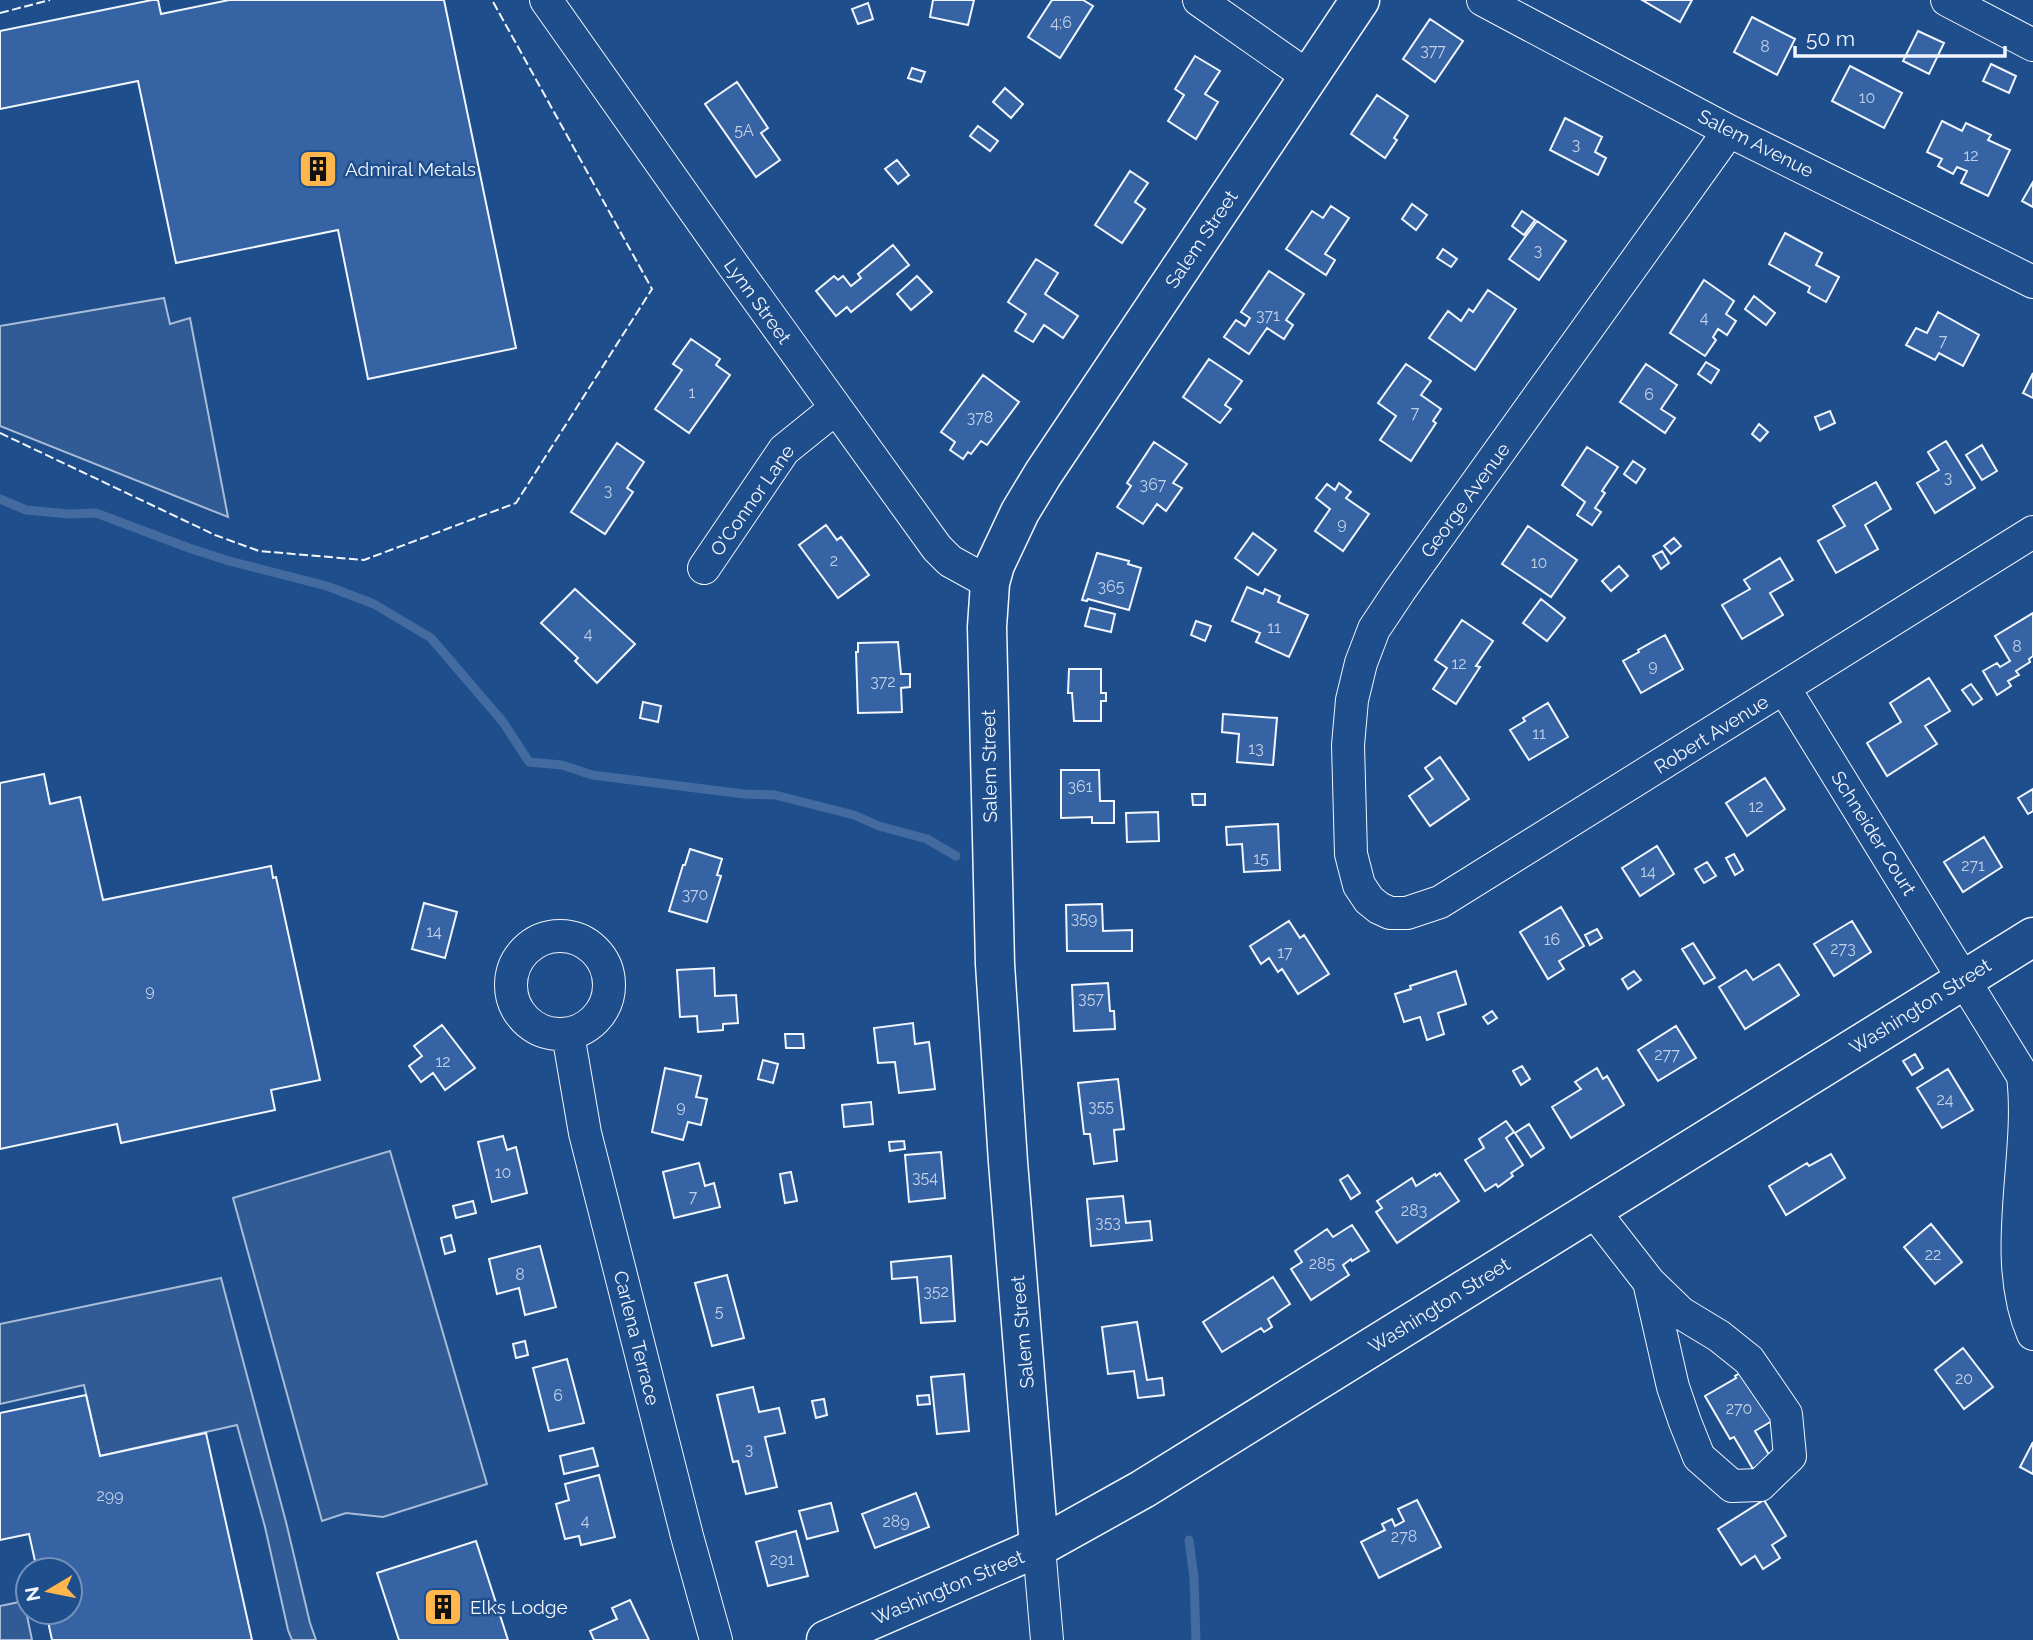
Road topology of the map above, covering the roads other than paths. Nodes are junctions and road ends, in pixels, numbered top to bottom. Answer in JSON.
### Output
{"nodes":[{"id":1,"x":546,"y":0,"type":"edge"},
{"id":2,"x":1199,"y":0,"type":"edge"},
{"id":3,"x":1360,"y":0,"type":"edge"},
{"id":4,"x":1483,"y":0,"type":"edge"},
{"id":5,"x":1965,"y":4,"type":"edge"},
{"id":6,"x":2032,"y":44,"type":"edge"},
{"id":7,"x":1309,"y":77,"type":"junction"},
{"id":8,"x":1730,"y":131,"type":"junction"},
{"id":9,"x":2033,"y":282,"type":"edge"},
{"id":10,"x":836,"y":408,"type":"junction"},
{"id":11,"x":2033,"y":532,"type":"edge"},
{"id":12,"x":704,"y":568,"type":"dead end"},
{"id":13,"x":990,"y":583,"type":"junction"},
{"id":14,"x":1784,"y":688,"type":"junction"},
{"id":15,"x":1382,"y":910,"type":"joint"},
{"id":16,"x":2033,"y":937,"type":"edge"},
{"id":17,"x":1965,"y":979,"type":"junction"},
{"id":18,"x":568,"y":1034,"type":"dead end"},
{"id":19,"x":1593,"y":1210,"type":"junction"},
{"id":20,"x":1648,"y":1282,"type":"junction"},
{"id":21,"x":2033,"y":1334,"type":"edge"},
{"id":22,"x":1039,"y":1548,"type":"junction"},
{"id":23,"x":716,"y":1640,"type":"edge"},
{"id":24,"x":826,"y":1640,"type":"edge"},
{"id":25,"x":1047,"y":1640,"type":"edge"}],
"edges":[{"from":1,"to":10,"type":"street","name":"Lynn Street"},
{"from":2,"to":7,"type":"street"},
{"from":3,"to":7,"type":"main road","name":"Salem Street"},
{"from":4,"to":8,"type":"street","name":"Salem Avenue"},
{"from":5,"to":6,"type":"street"},
{"from":7,"to":13,"type":"main road","name":"Salem Street"},
{"from":8,"to":9,"type":"street","name":"Salem Avenue"},
{"from":8,"to":15,"type":"street","name":"George Avenue"},
{"from":10,"to":12,"type":"street","name":"O'Connor Lane"},
{"from":10,"to":13,"type":"street","name":"Lynn Street"},
{"from":11,"to":14,"type":"street","name":"Robert Avenue"},
{"from":13,"to":22,"type":"main road","name":"Salem Street"},
{"from":14,"to":15,"type":"street","name":"Robert Avenue"},
{"from":14,"to":17,"type":"street","name":"Schneider Court"},
{"from":16,"to":17,"type":"main road","name":"Washington Street"},
{"from":17,"to":19,"type":"main road","name":"Washington Street"},
{"from":17,"to":21,"type":"street","name":"Schneider Court"},
{"from":18,"to":23,"type":"street","name":"Carlena Terrace"},
{"from":19,"to":20,"type":"street"},
{"from":19,"to":22,"type":"main road","name":"Washington Street"},
{"from":20,"to":20,"type":"street"},
{"from":22,"to":24,"type":"main road","name":"Washington Street"},
{"from":22,"to":25,"type":"street","name":"Salem Street"}]}
